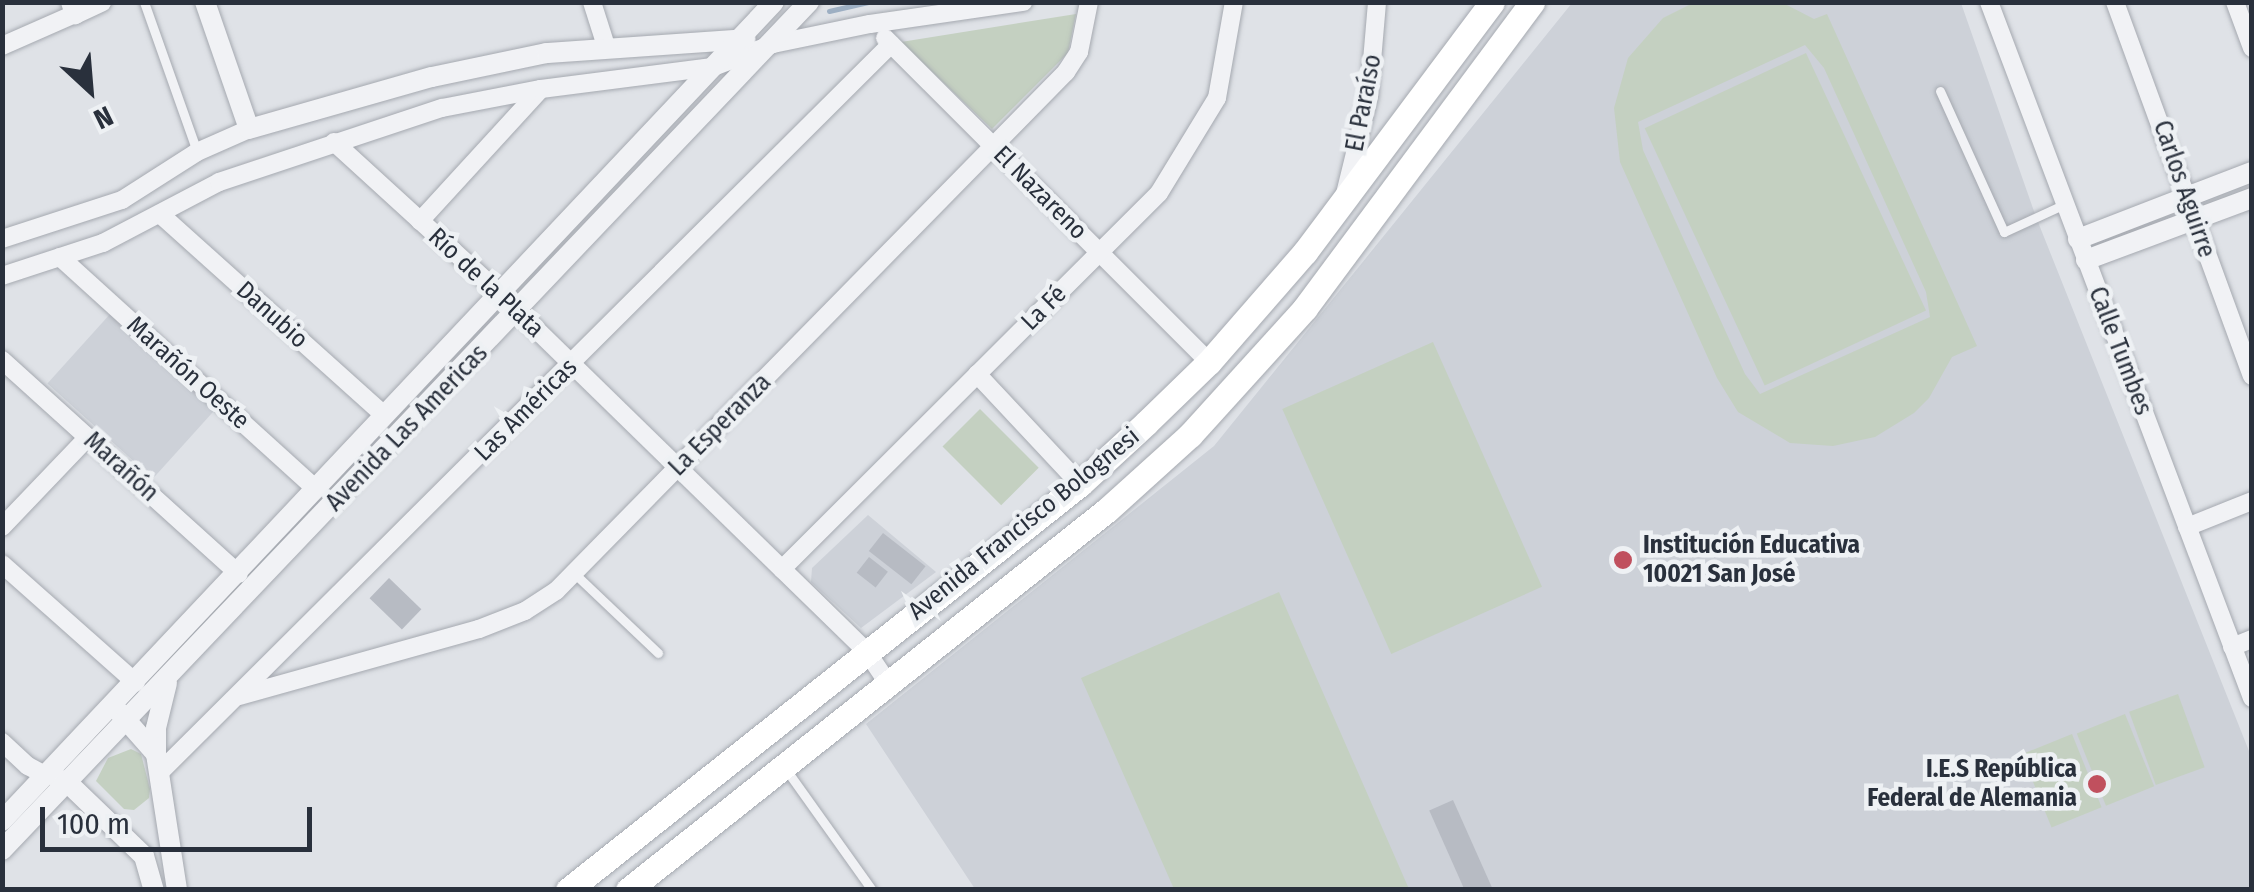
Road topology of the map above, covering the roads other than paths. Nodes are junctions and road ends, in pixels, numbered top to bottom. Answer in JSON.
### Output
{"nodes":[{"id":1,"x":101,"y":2,"type":"edge"},
{"id":2,"x":144,"y":2,"type":"edge"},
{"id":3,"x":205,"y":2,"type":"edge"},
{"id":4,"x":592,"y":2,"type":"edge"},
{"id":5,"x":774,"y":2,"type":"edge"},
{"id":6,"x":808,"y":2,"type":"edge"},
{"id":7,"x":1023,"y":2,"type":"edge"},
{"id":8,"x":1089,"y":2,"type":"edge"},
{"id":9,"x":1234,"y":2,"type":"edge"},
{"id":10,"x":1377,"y":2,"type":"edge"},
{"id":11,"x":1492,"y":2,"type":"edge"},
{"id":12,"x":1532,"y":2,"type":"edge"},
{"id":13,"x":1989,"y":2,"type":"edge"},
{"id":14,"x":2115,"y":2,"type":"edge"},
{"id":15,"x":2235,"y":2,"type":"edge"},
{"id":16,"x":73,"y":8,"type":"edge"},
{"id":17,"x":870,"y":24,"type":"junction"},
{"id":18,"x":740,"y":38,"type":"junction"},
{"id":19,"x":773,"y":44,"type":"junction"},
{"id":20,"x":891,"y":44,"type":"junction"},
{"id":21,"x":2,"y":46,"type":"edge"},
{"id":22,"x":606,"y":46,"type":"junction"},
{"id":23,"x":2252,"y":48,"type":"edge"},
{"id":24,"x":713,"y":67,"type":"junction"},
{"id":25,"x":541,"y":88,"type":"junction"},
{"id":26,"x":1940,"y":90,"type":"dead end"},
{"id":27,"x":249,"y":129,"type":"junction"},
{"id":28,"x":334,"y":142,"type":"junction"},
{"id":29,"x":995,"y":148,"type":"junction"},
{"id":30,"x":197,"y":152,"type":"junction"},
{"id":31,"x":2252,"y":172,"type":"edge"},
{"id":32,"x":2188,"y":195,"type":"junction"},
{"id":33,"x":2252,"y":198,"type":"edge"},
{"id":34,"x":1342,"y":202,"type":"junction"},
{"id":35,"x":2065,"y":204,"type":"junction"},
{"id":36,"x":160,"y":214,"type":"junction"},
{"id":37,"x":2194,"y":220,"type":"junction"},
{"id":38,"x":420,"y":221,"type":"junction"},
{"id":39,"x":2078,"y":238,"type":"junction"},
{"id":40,"x":2,"y":239,"type":"edge"},
{"id":41,"x":1100,"y":252,"type":"junction"},
{"id":42,"x":60,"y":256,"type":"junction"},
{"id":43,"x":2086,"y":260,"type":"junction"},
{"id":44,"x":2,"y":276,"type":"edge"},
{"id":45,"x":498,"y":292,"type":"junction"},
{"id":46,"x":518,"y":312,"type":"junction"},
{"id":47,"x":2,"y":360,"type":"edge"},
{"id":48,"x":1210,"y":362,"type":"junction"},
{"id":49,"x":572,"y":364,"type":"junction"},
{"id":50,"x":978,"y":374,"type":"junction"},
{"id":51,"x":2252,"y":376,"type":"edge"},
{"id":52,"x":385,"y":416,"type":"junction"},
{"id":53,"x":88,"y":437,"type":"junction"},
{"id":54,"x":678,"y":468,"type":"junction"},
{"id":55,"x":1080,"y":484,"type":"junction"},
{"id":56,"x":316,"y":489,"type":"junction"},
{"id":57,"x":2252,"y":501,"type":"edge"},
{"id":58,"x":2,"y":527,"type":"edge"},
{"id":59,"x":2187,"y":527,"type":"junction"},
{"id":60,"x":2,"y":564,"type":"edge"},
{"id":61,"x":782,"y":569,"type":"junction"},
{"id":62,"x":574,"y":572,"type":"junction"},
{"id":63,"x":239,"y":574,"type":"junction"},
{"id":64,"x":2252,"y":639,"type":"edge"},
{"id":65,"x":2232,"y":647,"type":"junction"},
{"id":66,"x":867,"y":652,"type":"junction"},
{"id":67,"x":658,"y":653,"type":"dead end"},
{"id":68,"x":168,"y":679,"type":"junction"},
{"id":69,"x":888,"y":682,"type":"junction"},
{"id":70,"x":136,"y":683,"type":"junction"},
{"id":71,"x":239,"y":696,"type":"junction"},
{"id":72,"x":2252,"y":698,"type":"edge"},
{"id":73,"x":120,"y":714,"type":"junction"},
{"id":74,"x":2,"y":742,"type":"edge"},
{"id":75,"x":158,"y":764,"type":"junction"},
{"id":76,"x":783,"y":766,"type":"junction"},
{"id":77,"x":57,"y":779,"type":"junction"},
{"id":78,"x":2,"y":821,"type":"edge"},
{"id":79,"x":168,"y":828,"type":"junction"},
{"id":80,"x":130,"y":841,"type":"junction"},
{"id":81,"x":2,"y":850,"type":"edge"},
{"id":82,"x":637,"y":887,"type":"edge"},
{"id":83,"x":154,"y":890,"type":"edge"},
{"id":84,"x":177,"y":890,"type":"edge"},
{"id":85,"x":568,"y":890,"type":"edge"},
{"id":86,"x":872,"y":890,"type":"edge"}],
"edges":[{"from":1,"to":16,"type":"street"},
{"from":2,"to":30,"type":"lane"},
{"from":3,"to":27,"type":"street"},
{"from":4,"to":22,"type":"street"},
{"from":5,"to":18,"type":"street","name":"Avenida Las Americas"},
{"from":6,"to":19,"type":"street","name":"Avenida Las Americas"},
{"from":7,"to":17,"type":"street"},
{"from":8,"to":29,"type":"street","name":"La Esperanza"},
{"from":9,"to":41,"type":"street","name":"La Fé"},
{"from":10,"to":34,"type":"street","name":"El Paraíso"},
{"from":11,"to":34,"type":"main road","name":"Avenida Francisco Bolognesi"},
{"from":12,"to":69,"type":"main road","name":"Avenida Francisco Bolognesi"},
{"from":13,"to":35,"type":"street","name":"Calle Tumbes"},
{"from":14,"to":32,"type":"street","name":"Carlos Aguirre"},
{"from":15,"to":23,"type":"street"},
{"from":16,"to":21,"type":"street"},
{"from":17,"to":19,"type":"street"},
{"from":17,"to":20,"type":"street","name":"El Nazareno"},
{"from":18,"to":19,"type":"street"},
{"from":18,"to":22,"type":"street"},
{"from":18,"to":24,"type":"street","name":"Avenida Las Americas"},
{"from":19,"to":24,"type":"street"},
{"from":19,"to":46,"type":"street","name":"Avenida Las Americas"},
{"from":20,"to":29,"type":"street","name":"El Nazareno"},
{"from":20,"to":49,"type":"street","name":"Las Américas"},
{"from":22,"to":27,"type":"street"},
{"from":24,"to":25,"type":"street"},
{"from":24,"to":45,"type":"street","name":"Avenida Las Americas"},
{"from":25,"to":28,"type":"street"},
{"from":25,"to":38,"type":"street"},
{"from":26,"to":35,"type":"lane"},
{"from":27,"to":30,"type":"street"},
{"from":28,"to":36,"type":"street"},
{"from":28,"to":38,"type":"street","name":"Río de la Plata"},
{"from":29,"to":41,"type":"street","name":"El Nazareno"},
{"from":29,"to":54,"type":"street","name":"La Esperanza"},
{"from":30,"to":40,"type":"street"},
{"from":31,"to":32,"type":"street"},
{"from":32,"to":37,"type":"street","name":"Carlos Aguirre"},
{"from":32,"to":39,"type":"street"},
{"from":33,"to":37,"type":"street"},
{"from":34,"to":48,"type":"main road","name":"Avenida Francisco Bolognesi"},
{"from":35,"to":39,"type":"street","name":"Calle Tumbes"},
{"from":36,"to":42,"type":"street"},
{"from":36,"to":52,"type":"street","name":"Danubio"},
{"from":37,"to":43,"type":"street"},
{"from":37,"to":51,"type":"street","name":"Carlos Aguirre"},
{"from":38,"to":45,"type":"street","name":"Río de la Plata"},
{"from":39,"to":43,"type":"street","name":"Calle Tumbes"},
{"from":41,"to":48,"type":"street","name":"El Nazareno"},
{"from":41,"to":50,"type":"street","name":"La Fé"},
{"from":42,"to":44,"type":"street"},
{"from":42,"to":56,"type":"street","name":"Marañón Oeste"},
{"from":43,"to":59,"type":"street","name":"Calle Tumbes"},
{"from":45,"to":46,"type":"street","name":"Río de la Plata"},
{"from":45,"to":52,"type":"street","name":"Avenida Las Americas"},
{"from":46,"to":49,"type":"street","name":"Río de la Plata"},
{"from":46,"to":68,"type":"street","name":"Avenida Las Americas"},
{"from":47,"to":53,"type":"street","name":"Marañón"},
{"from":48,"to":55,"type":"main road","name":"Avenida Francisco Bolognesi"},
{"from":49,"to":54,"type":"street","name":"Río de la Plata"},
{"from":49,"to":71,"type":"street","name":"Las Américas"},
{"from":50,"to":55,"type":"street"},
{"from":50,"to":61,"type":"street","name":"La Fé"},
{"from":52,"to":56,"type":"street","name":"Avenida Las Americas"},
{"from":53,"to":58,"type":"street"},
{"from":53,"to":63,"type":"street","name":"Marañón"},
{"from":54,"to":61,"type":"street","name":"Río de la Plata"},
{"from":54,"to":62,"type":"street","name":"La Esperanza"},
{"from":55,"to":66,"type":"main road","name":"Avenida Francisco Bolognesi"},
{"from":56,"to":63,"type":"street","name":"Avenida Las Americas"},
{"from":57,"to":59,"type":"street"},
{"from":59,"to":65,"type":"street","name":"Calle Tumbes"},
{"from":60,"to":70,"type":"street"},
{"from":61,"to":66,"type":"street","name":"Río de la Plata"},
{"from":62,"to":67,"type":"lane"},
{"from":62,"to":71,"type":"street","name":"La Esperanza"},
{"from":63,"to":70,"type":"street","name":"Avenida Las Americas"},
{"from":64,"to":65,"type":"street"},
{"from":65,"to":72,"type":"street","name":"Calle Tumbes"},
{"from":66,"to":69,"type":"street","name":"Río de la Plata"},
{"from":66,"to":85,"type":"main road","name":"Avenida Francisco Bolognesi"},
{"from":68,"to":73,"type":"street","name":"Avenida Las Americas"},
{"from":68,"to":75,"type":"street"},
{"from":69,"to":76,"type":"main road","name":"Avenida Francisco Bolognesi"},
{"from":70,"to":73,"type":"street","name":"Avenida Las Americas"},
{"from":71,"to":75,"type":"street","name":"Las Américas"},
{"from":73,"to":75,"type":"street"},
{"from":73,"to":77,"type":"street","name":"Avenida Las Americas"},
{"from":74,"to":77,"type":"street"},
{"from":75,"to":79,"type":"street"},
{"from":76,"to":82,"type":"main road","name":"Avenida Francisco Bolognesi"},
{"from":76,"to":86,"type":"lane"},
{"from":77,"to":78,"type":"street","name":"Avenida Las Americas"},
{"from":77,"to":80,"type":"street"},
{"from":77,"to":81,"type":"street","name":"Avenida Las Americas"},
{"from":79,"to":80,"type":"street"},
{"from":79,"to":84,"type":"street"},
{"from":80,"to":83,"type":"street"}]}
